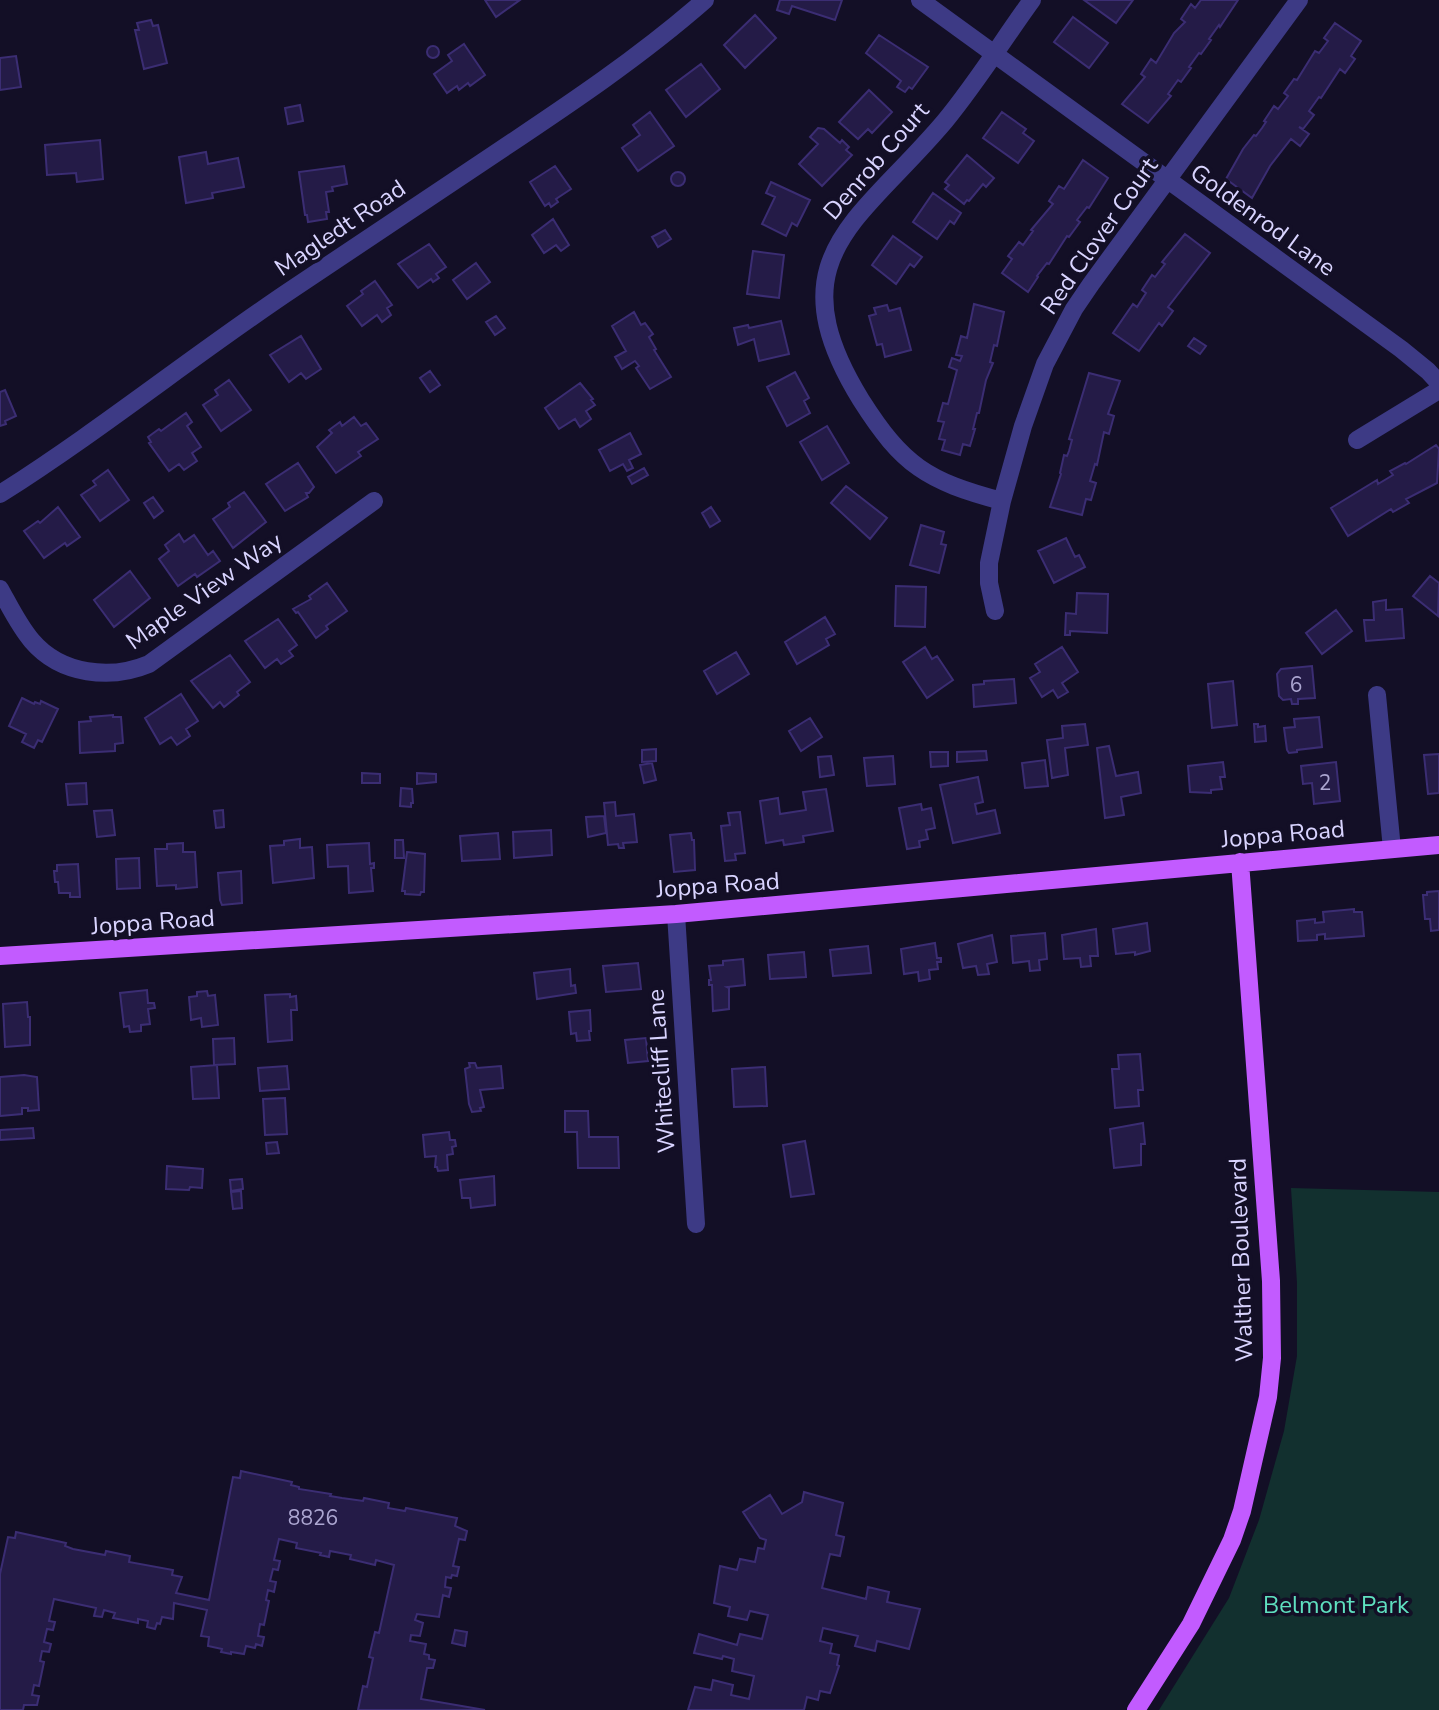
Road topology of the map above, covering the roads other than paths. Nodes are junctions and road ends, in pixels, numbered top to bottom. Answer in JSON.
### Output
{"nodes":[{"id":1,"x":705,"y":0,"type":"edge"},
{"id":2,"x":920,"y":0,"type":"edge"},
{"id":3,"x":1032,"y":0,"type":"edge"},
{"id":4,"x":1299,"y":0,"type":"edge"},
{"id":5,"x":995,"y":54,"type":"junction"},
{"id":6,"x":1168,"y":181,"type":"junction"},
{"id":7,"x":1439,"y":383,"type":"edge"},
{"id":8,"x":1439,"y":390,"type":"edge"},
{"id":9,"x":1357,"y":440,"type":"dead end"},
{"id":10,"x":0,"y":494,"type":"edge"},
{"id":11,"x":374,"y":501,"type":"dead end"},
{"id":12,"x":1003,"y":501,"type":"junction"},
{"id":13,"x":0,"y":589,"type":"edge"},
{"id":14,"x":995,"y":611,"type":"dead end"},
{"id":15,"x":1377,"y":695,"type":"dead end"},
{"id":16,"x":1439,"y":845,"type":"edge"},
{"id":17,"x":1392,"y":849,"type":"junction"},
{"id":18,"x":1240,"y":862,"type":"junction"},
{"id":19,"x":676,"y":914,"type":"junction"},
{"id":20,"x":0,"y":956,"type":"edge"},
{"id":21,"x":696,"y":1224,"type":"dead end"},
{"id":22,"x":1136,"y":1710,"type":"edge"}],
"edges":[{"from":1,"to":10,"type":"street","name":"Magledt Road"},
{"from":2,"to":5,"type":"street","name":"Goldenrod Lane"},
{"from":3,"to":5,"type":"street","name":"Denrob Court"},
{"from":4,"to":6,"type":"street","name":"Red Clover Court"},
{"from":5,"to":6,"type":"street","name":"Goldenrod Lane"},
{"from":5,"to":12,"type":"street","name":"Denrob Court"},
{"from":6,"to":7,"type":"street","name":"Goldenrod Lane"},
{"from":6,"to":12,"type":"street","name":"Red Clover Court"},
{"from":8,"to":9,"type":"street"},
{"from":11,"to":13,"type":"street","name":"Maple View Way"},
{"from":12,"to":14,"type":"street","name":"Red Clover Court"},
{"from":15,"to":17,"type":"street"},
{"from":16,"to":17,"type":"main road","name":"Joppa Road"},
{"from":17,"to":18,"type":"main road","name":"Joppa Road"},
{"from":18,"to":19,"type":"main road","name":"Joppa Road"},
{"from":18,"to":22,"type":"main road","name":"Walther Boulevard"},
{"from":19,"to":20,"type":"main road","name":"Joppa Road"},
{"from":19,"to":21,"type":"street","name":"Whitecliff Lane"}]}
